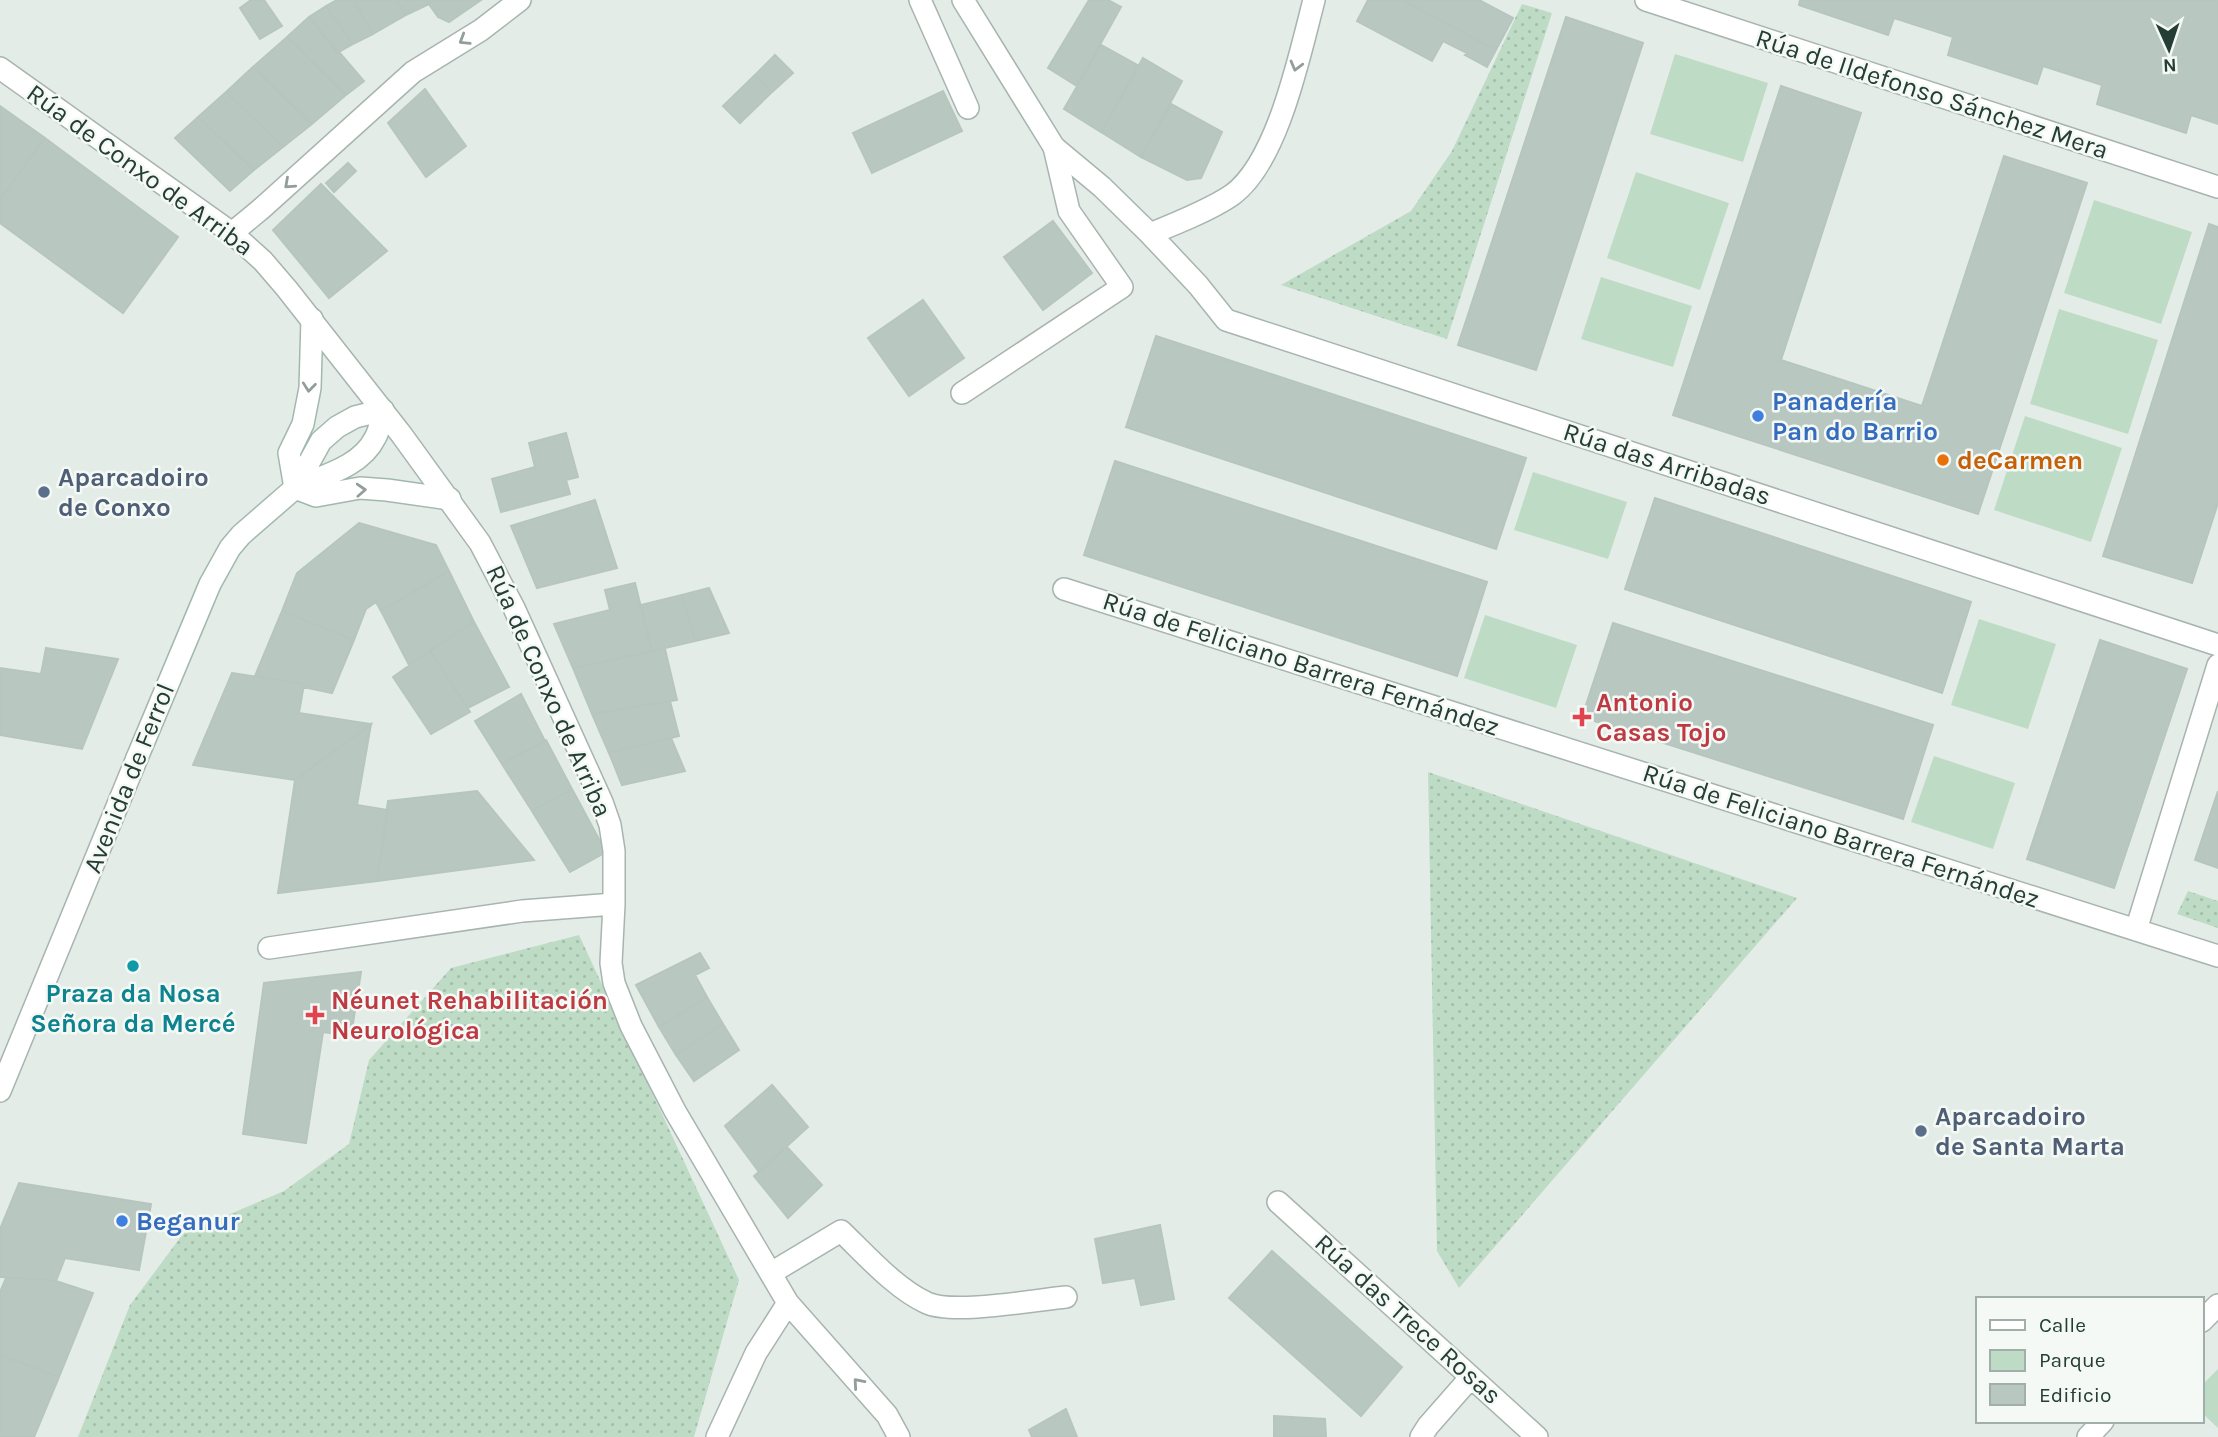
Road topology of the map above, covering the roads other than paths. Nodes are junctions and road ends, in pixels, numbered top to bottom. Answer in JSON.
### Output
{"nodes":[{"id":1,"x":520,"y":0,"type":"edge"},
{"id":2,"x":920,"y":0,"type":"edge"},
{"id":3,"x":963,"y":0,"type":"edge"},
{"id":4,"x":1314,"y":0,"type":"edge"},
{"id":5,"x":1646,"y":0,"type":"edge"},
{"id":6,"x":0,"y":68,"type":"edge"},
{"id":7,"x":968,"y":108,"type":"dead end"},
{"id":8,"x":1054,"y":147,"type":"junction"},
{"id":9,"x":2218,"y":187,"type":"edge"},
{"id":10,"x":232,"y":233,"type":"junction"},
{"id":11,"x":1150,"y":234,"type":"junction"},
{"id":12,"x":312,"y":319,"type":"junction"},
{"id":13,"x":962,"y":393,"type":"dead end"},
{"id":14,"x":383,"y":410,"type":"junction"},
{"id":15,"x":295,"y":488,"type":"junction"},
{"id":16,"x":450,"y":499,"type":"junction"},
{"id":17,"x":1064,"y":589,"type":"dead end"},
{"id":18,"x":2218,"y":645,"type":"edge"},
{"id":19,"x":2218,"y":665,"type":"edge"},
{"id":20,"x":614,"y":904,"type":"junction"},
{"id":21,"x":2136,"y":930,"type":"junction"},
{"id":22,"x":270,"y":948,"type":"dead end"},
{"id":23,"x":2218,"y":956,"type":"edge"},
{"id":24,"x":0,"y":1091,"type":"edge"},
{"id":25,"x":1278,"y":1202,"type":"dead end"},
{"id":26,"x":771,"y":1273,"type":"junction"},
{"id":27,"x":1066,"y":1297,"type":"dead end"},
{"id":28,"x":788,"y":1303,"type":"junction"},
{"id":29,"x":2218,"y":1305,"type":"edge"},
{"id":30,"x":2204,"y":1319,"type":"edge"},
{"id":31,"x":1471,"y":1377,"type":"junction"},
{"id":32,"x":2101,"y":1423,"type":"edge"},
{"id":33,"x":717,"y":1437,"type":"edge"},
{"id":34,"x":899,"y":1437,"type":"edge"},
{"id":35,"x":1422,"y":1437,"type":"edge"},
{"id":36,"x":1537,"y":1437,"type":"edge"},
{"id":37,"x":2088,"y":1437,"type":"edge"}],
"edges":[{"from":1,"to":10,"type":"street","one_way":true},
{"from":2,"to":7,"type":"street"},
{"from":3,"to":8,"type":"street"},
{"from":4,"to":11,"type":"street","one_way":true},
{"from":5,"to":9,"type":"street","name":"Rúa de Ildefonso Sánchez Mera"},
{"from":6,"to":10,"type":"street","name":"Rúa de Conxo de Arriba"},
{"from":8,"to":11,"type":"street","name":"Rúa das Arribadas"},
{"from":8,"to":13,"type":"street"},
{"from":10,"to":12,"type":"street","name":"Rúa de Conxo de Arriba"},
{"from":11,"to":18,"type":"street","name":"Rúa das Arribadas"},
{"from":12,"to":14,"type":"street","name":"Rúa de Conxo de Arriba"},
{"from":12,"to":15,"type":"street","one_way":true},
{"from":14,"to":15,"type":"street"},
{"from":14,"to":15,"type":"street"},
{"from":14,"to":16,"type":"street","name":"Rúa de Conxo de Arriba"},
{"from":15,"to":16,"type":"street","one_way":true},
{"from":15,"to":24,"type":"street","name":"Avenida de Ferrol"},
{"from":16,"to":20,"type":"street","name":"Rúa de Conxo de Arriba"},
{"from":17,"to":21,"type":"street","name":"Rúa de Feliciano Barrera Fernández"},
{"from":19,"to":21,"type":"street"},
{"from":20,"to":22,"type":"street"},
{"from":20,"to":26,"type":"street","name":"Rúa de Conxo de Arriba"},
{"from":21,"to":23,"type":"street","name":"Rúa de Feliciano Barrera Fernández"},
{"from":25,"to":31,"type":"street","name":"Rúa das Trece Rosas"},
{"from":26,"to":27,"type":"street"},
{"from":26,"to":28,"type":"street","name":"Rúa de Conxo de Arriba"},
{"from":28,"to":33,"type":"street"},
{"from":34,"to":28,"type":"street","name":"Rúa de Conxo de Arriba","one_way":true},
{"from":29,"to":30,"type":"street"},
{"from":31,"to":35,"type":"street"},
{"from":31,"to":36,"type":"street","name":"Rúa das Trece Rosas"},
{"from":32,"to":37,"type":"street"}]}
